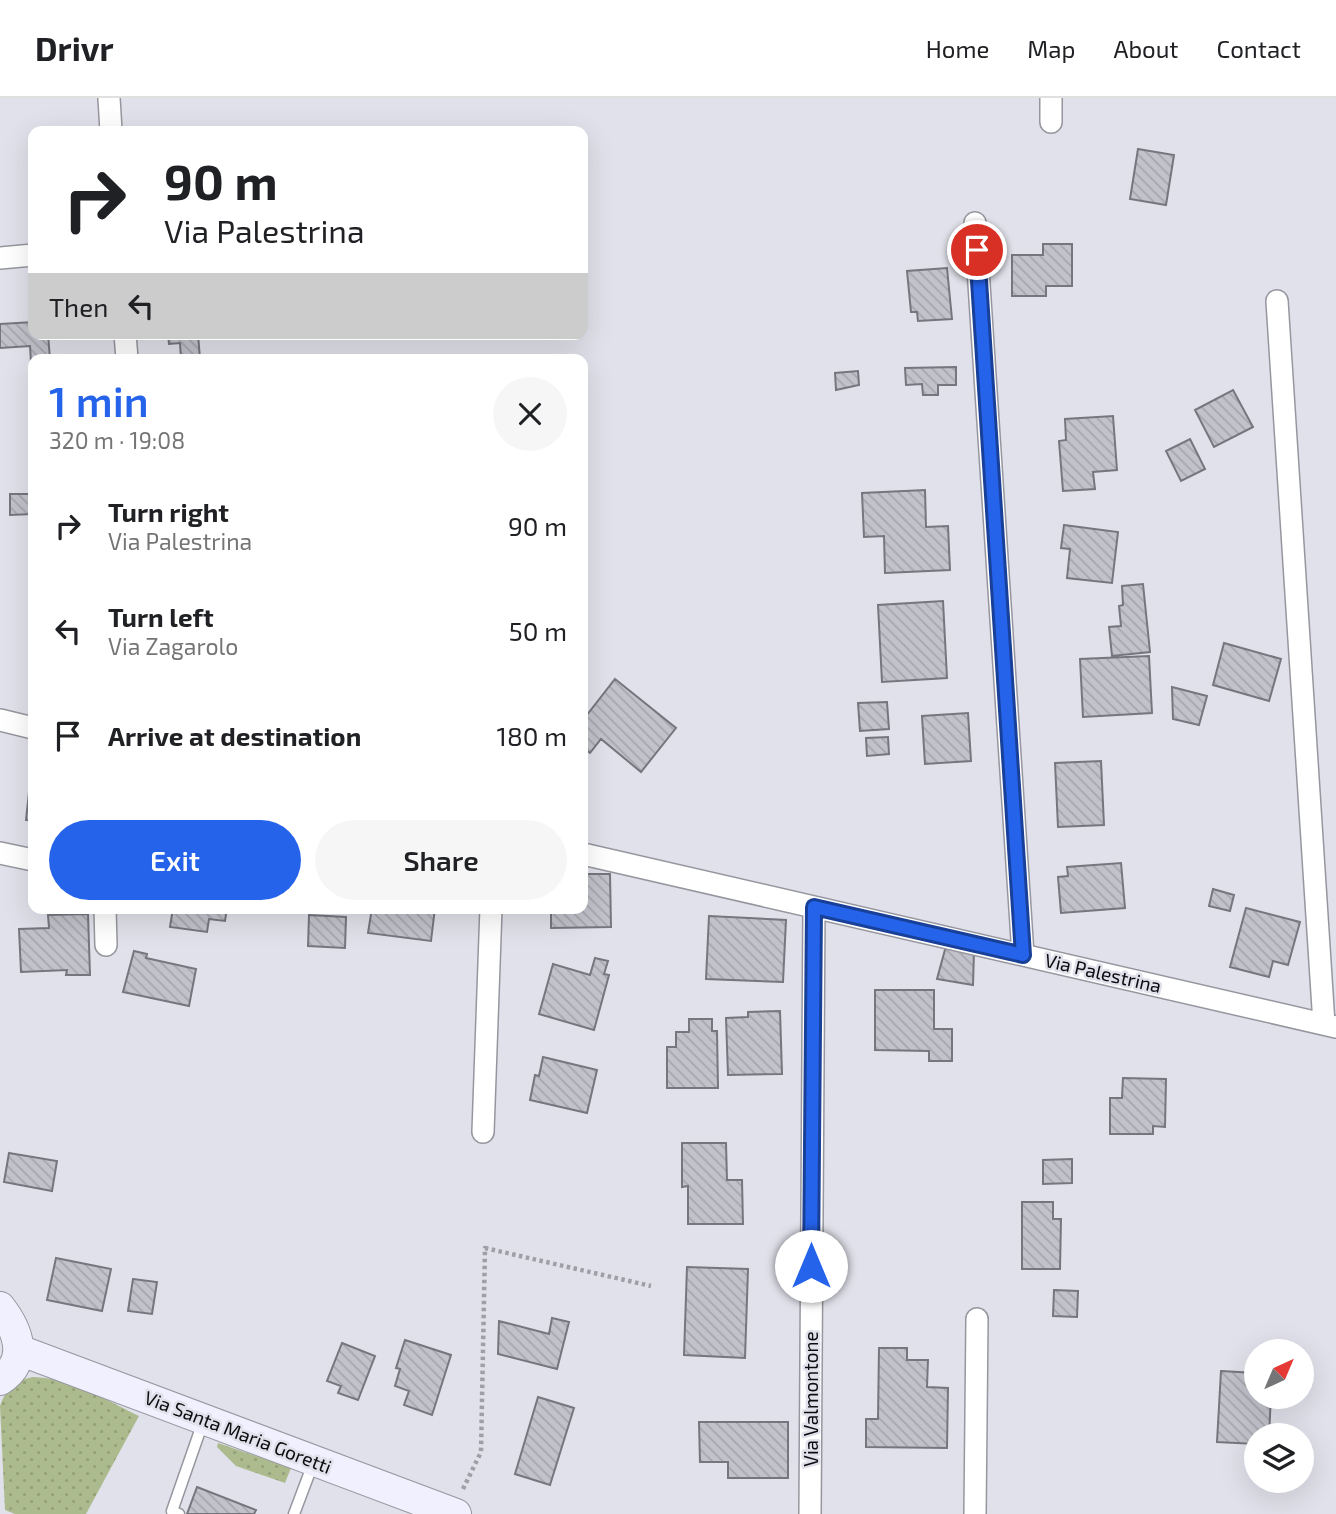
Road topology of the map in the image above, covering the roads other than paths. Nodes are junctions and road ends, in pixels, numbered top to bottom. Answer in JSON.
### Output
{"nodes":[{"id":1,"x":109,"y":98,"type":"edge"},
{"id":2,"x":1051,"y":98,"type":"edge"},
{"id":3,"x":1051,"y":122,"type":"dead end"},
{"id":4,"x":111,"y":126,"type":"edge"},
{"id":5,"x":975,"y":223,"type":"dead end"},
{"id":6,"x":28,"y":255,"type":"edge"},
{"id":7,"x":0,"y":258,"type":"edge"},
{"id":8,"x":1277,"y":300,"type":"dead end"},
{"id":9,"x":0,"y":720,"type":"edge"},
{"id":10,"x":28,"y":727,"type":"edge"},
{"id":11,"x":0,"y":853,"type":"edge"},
{"id":12,"x":588,"y":855,"type":"edge"},
{"id":13,"x":28,"y":859,"type":"edge"},
{"id":14,"x":814,"y":907,"type":"junction"},
{"id":15,"x":105,"y":914,"type":"edge"},
{"id":16,"x":491,"y":914,"type":"edge"},
{"id":17,"x":106,"y":944,"type":"dead end"},
{"id":18,"x":1023,"y":955,"type":"junction"},
{"id":19,"x":1330,"y":1025,"type":"edge"},
{"id":20,"x":483,"y":1132,"type":"dead end"},
{"id":21,"x":0,"y":1307,"type":"edge"},
{"id":22,"x":977,"y":1319,"type":"dead end"},
{"id":23,"x":19,"y":1350,"type":"junction"},
{"id":24,"x":0,"y":1380,"type":"edge"},
{"id":25,"x":204,"y":1419,"type":"junction"},
{"id":26,"x":314,"y":1460,"type":"junction"},
{"id":27,"x":172,"y":1513,"type":"edge"},
{"id":28,"x":454,"y":1513,"type":"edge"},
{"id":29,"x":294,"y":1514,"type":"edge"},
{"id":30,"x":810,"y":1514,"type":"edge"},
{"id":31,"x":975,"y":1514,"type":"edge"}],
"edges":[{"from":1,"to":4,"type":"street"},
{"from":2,"to":3,"type":"street"},
{"from":5,"to":18,"type":"street"},
{"from":6,"to":7,"type":"street"},
{"from":8,"to":19,"type":"street"},
{"from":9,"to":10,"type":"street"},
{"from":11,"to":13,"type":"street"},
{"from":12,"to":14,"type":"street","name":"Via Palestrina"},
{"from":14,"to":18,"type":"street","name":"Via Palestrina"},
{"from":14,"to":30,"type":"street","name":"Via Valmontone"},
{"from":15,"to":17,"type":"street"},
{"from":16,"to":20,"type":"street"},
{"from":18,"to":19,"type":"street","name":"Via Palestrina"},
{"from":21,"to":23,"type":"main road"},
{"from":22,"to":31,"type":"street"},
{"from":23,"to":24,"type":"main road"},
{"from":23,"to":25,"type":"main road","name":"Via Santa Maria Goretti"},
{"from":25,"to":26,"type":"main road","name":"Via Santa Maria Goretti"},
{"from":25,"to":27,"type":"lane"},
{"from":26,"to":28,"type":"main road","name":"Via Santa Maria Goretti"},
{"from":26,"to":29,"type":"lane"}]}
